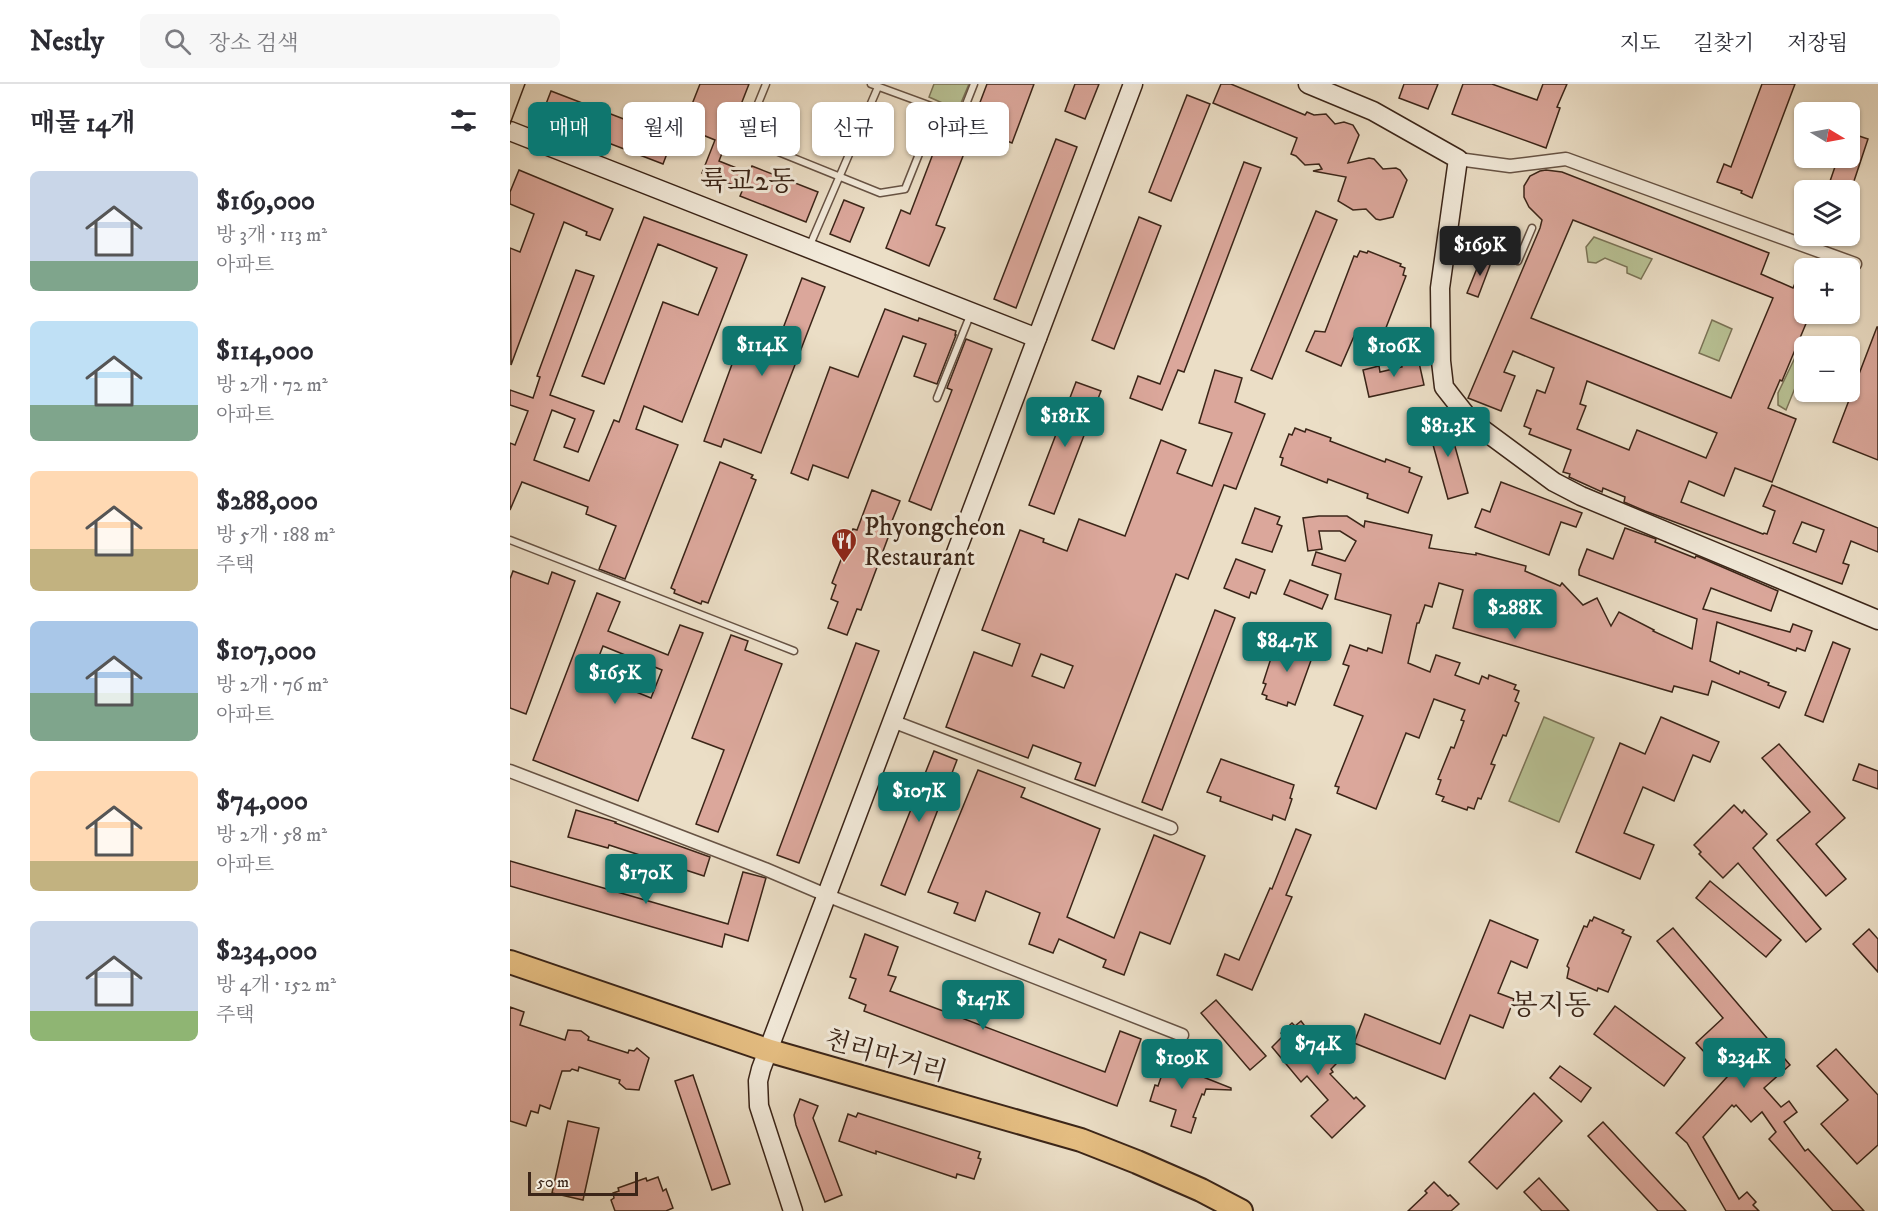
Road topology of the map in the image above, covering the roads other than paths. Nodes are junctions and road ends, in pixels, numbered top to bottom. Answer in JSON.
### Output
{"nodes":[{"id":1,"x":766,"y":84,"type":"edge"},
{"id":2,"x":871,"y":84,"type":"edge"},
{"id":3,"x":974,"y":84,"type":"edge"},
{"id":4,"x":1133,"y":84,"type":"edge"},
{"id":5,"x":1308,"y":84,"type":"edge"},
{"id":6,"x":878,"y":87,"type":"junction"},
{"id":7,"x":919,"y":102,"type":"edge"},
{"id":8,"x":967,"y":102,"type":"edge"},
{"id":9,"x":510,"y":131,"type":"edge"},
{"id":10,"x":919,"y":156,"type":"edge"},
{"id":11,"x":1458,"y":159,"type":"junction"},
{"id":12,"x":840,"y":178,"type":"junction"},
{"id":13,"x":1532,"y":228,"type":"dead end"},
{"id":14,"x":1448,"y":231,"type":"junction"},
{"id":15,"x":809,"y":249,"type":"junction"},
{"id":16,"x":1838,"y":258,"type":"edge"},
{"id":17,"x":971,"y":312,"type":"junction"},
{"id":18,"x":1037,"y":338,"type":"junction"},
{"id":19,"x":937,"y":398,"type":"dead end"},
{"id":20,"x":510,"y":540,"type":"edge"},
{"id":21,"x":1878,"y":620,"type":"edge"},
{"id":22,"x":794,"y":651,"type":"dead end"},
{"id":23,"x":892,"y":721,"type":"junction"},
{"id":24,"x":510,"y":771,"type":"edge"},
{"id":25,"x":1171,"y":828,"type":"dead end"},
{"id":26,"x":826,"y":895,"type":"junction"},
{"id":27,"x":510,"y":962,"type":"edge"},
{"id":28,"x":1182,"y":1035,"type":"dead end"},
{"id":29,"x":767,"y":1050,"type":"junction"},
{"id":30,"x":793,"y":1211,"type":"edge"},
{"id":31,"x":1241,"y":1211,"type":"edge"}],
"edges":[{"from":1,"to":12,"type":"lane"},
{"from":2,"to":6,"type":"lane"},
{"from":3,"to":8,"type":"lane"},
{"from":4,"to":18,"type":"street"},
{"from":5,"to":11,"type":"street"},
{"from":6,"to":7,"type":"lane"},
{"from":6,"to":12,"type":"lane"},
{"from":9,"to":15,"type":"street"},
{"from":10,"to":12,"type":"lane"},
{"from":11,"to":14,"type":"street"},
{"from":11,"to":16,"type":"street"},
{"from":12,"to":15,"type":"lane"},
{"from":13,"to":14,"type":"lane"},
{"from":14,"to":21,"type":"street"},
{"from":15,"to":17,"type":"street"},
{"from":17,"to":18,"type":"street"},
{"from":17,"to":19,"type":"lane"},
{"from":18,"to":23,"type":"street"},
{"from":20,"to":22,"type":"lane"},
{"from":23,"to":25,"type":"street"},
{"from":23,"to":26,"type":"street"},
{"from":24,"to":26,"type":"street"},
{"from":26,"to":28,"type":"street"},
{"from":26,"to":29,"type":"street"},
{"from":27,"to":29,"type":"highway","name":"천리마거리"},
{"from":29,"to":30,"type":"street"},
{"from":29,"to":31,"type":"highway","name":"천리마거리"}]}
